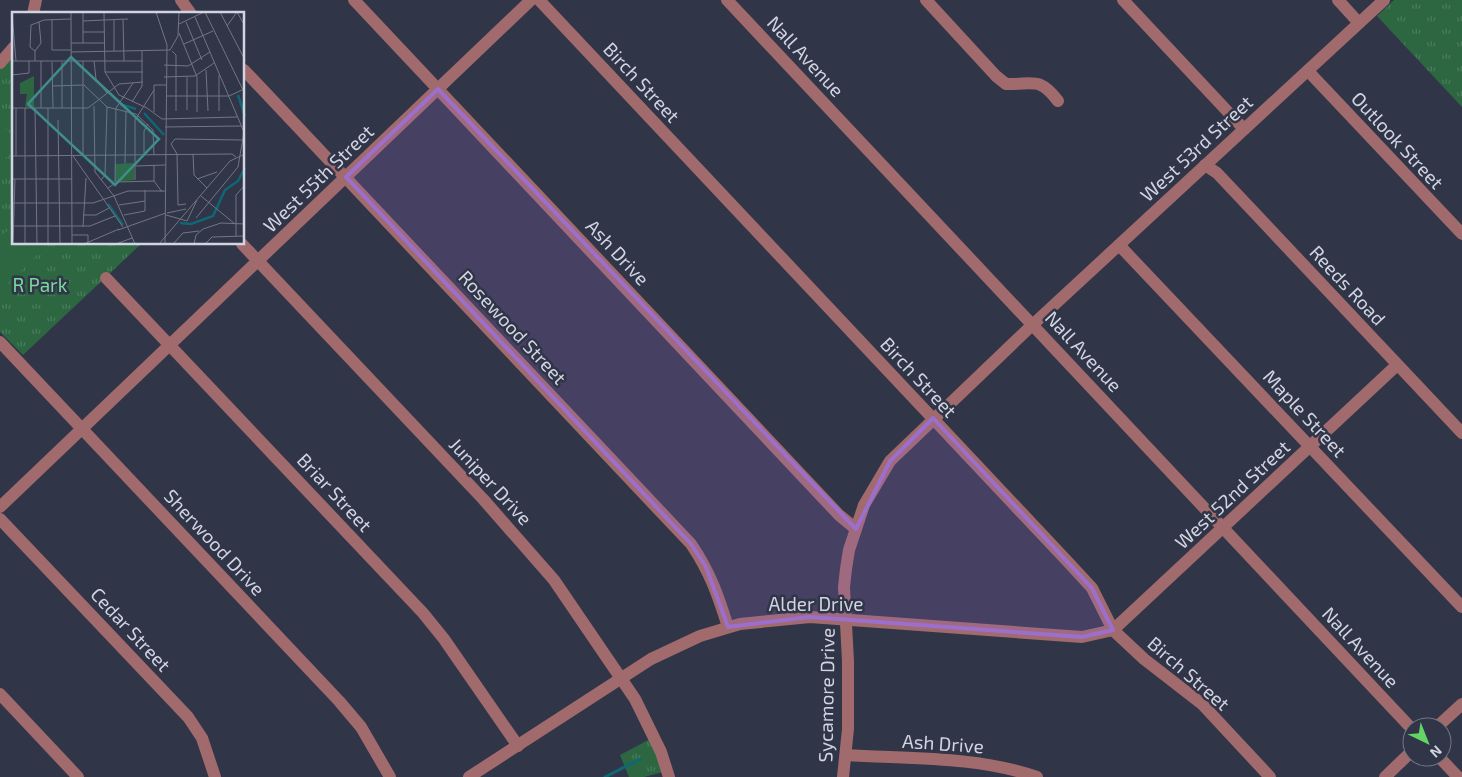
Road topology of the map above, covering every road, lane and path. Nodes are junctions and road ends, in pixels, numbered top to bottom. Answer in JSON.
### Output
{"nodes":[{"id":1,"x":181,"y":0,"type":"edge"},
{"id":2,"x":354,"y":0,"type":"edge"},
{"id":3,"x":531,"y":0,"type":"edge"},
{"id":4,"x":539,"y":0,"type":"edge"},
{"id":5,"x":727,"y":0,"type":"edge"},
{"id":6,"x":926,"y":0,"type":"edge"},
{"id":7,"x":1123,"y":0,"type":"edge"},
{"id":8,"x":1338,"y":0,"type":"edge"},
{"id":9,"x":1384,"y":0,"type":"edge"},
{"id":10,"x":190,"y":12,"type":"edge"},
{"id":11,"x":1360,"y":23,"type":"junction"},
{"id":12,"x":12,"y":49,"type":"edge"},
{"id":13,"x":0,"y":63,"type":"edge"},
{"id":14,"x":245,"y":71,"type":"edge"},
{"id":15,"x":1308,"y":71,"type":"junction"},
{"id":16,"x":438,"y":89,"type":"junction"},
{"id":17,"x":1058,"y":101,"type":"dead end"},
{"id":18,"x":1244,"y":129,"type":"junction"},
{"id":19,"x":1205,"y":165,"type":"junction"},
{"id":20,"x":346,"y":177,"type":"junction"},
{"id":21,"x":1462,"y":234,"type":"edge"},
{"id":22,"x":243,"y":245,"type":"edge"},
{"id":23,"x":1119,"y":245,"type":"junction"},
{"id":24,"x":258,"y":261,"type":"junction"},
{"id":25,"x":106,"y":278,"type":"dead end"},
{"id":26,"x":1033,"y":324,"type":"junction"},
{"id":27,"x":0,"y":342,"type":"edge"},
{"id":28,"x":170,"y":344,"type":"junction"},
{"id":29,"x":1397,"y":365,"type":"junction"},
{"id":30,"x":933,"y":418,"type":"junction"},
{"id":31,"x":83,"y":429,"type":"junction"},
{"id":32,"x":1462,"y":434,"type":"edge"},
{"id":33,"x":1311,"y":446,"type":"junction"},
{"id":34,"x":0,"y":507,"type":"edge"},
{"id":35,"x":0,"y":519,"type":"edge"},
{"id":36,"x":1223,"y":526,"type":"junction"},
{"id":37,"x":856,"y":529,"type":"junction"},
{"id":38,"x":1462,"y":607,"type":"edge"},
{"id":39,"x":846,"y":620,"type":"junction"},
{"id":40,"x":728,"y":628,"type":"junction"},
{"id":41,"x":1113,"y":630,"type":"junction"},
{"id":42,"x":621,"y":677,"type":"junction"},
{"id":43,"x":0,"y":694,"type":"edge"},
{"id":44,"x":1462,"y":704,"type":"edge"},
{"id":45,"x":1448,"y":717,"type":"edge"},
{"id":46,"x":1402,"y":718,"type":"edge"},
{"id":47,"x":518,"y":746,"type":"junction"},
{"id":48,"x":846,"y":755,"type":"junction"},
{"id":49,"x":1402,"y":760,"type":"edge"},
{"id":50,"x":1448,"y":767,"type":"edge"},
{"id":51,"x":78,"y":777,"type":"edge"},
{"id":52,"x":215,"y":777,"type":"edge"},
{"id":53,"x":390,"y":777,"type":"edge"},
{"id":54,"x":469,"y":777,"type":"edge"},
{"id":55,"x":668,"y":777,"type":"edge"},
{"id":56,"x":843,"y":777,"type":"edge"},
{"id":57,"x":1037,"y":777,"type":"edge"},
{"id":58,"x":1270,"y":777,"type":"edge"},
{"id":59,"x":1384,"y":777,"type":"edge"},
{"id":60,"x":1458,"y":777,"type":"edge"}],
"edges":[{"from":1,"to":10,"type":"street"},
{"from":2,"to":16,"type":"street","name":"Ash Drive"},
{"from":3,"to":16,"type":"street","name":"West 55th Street"},
{"from":4,"to":30,"type":"street","name":"Birch Street"},
{"from":5,"to":26,"type":"street","name":"Nall Avenue"},
{"from":6,"to":17,"type":"street"},
{"from":7,"to":18,"type":"street"},
{"from":8,"to":11,"type":"street"},
{"from":9,"to":11,"type":"street","name":"West 53rd Street"},
{"from":11,"to":15,"type":"street","name":"West 53rd Street"},
{"from":12,"to":13,"type":"street"},
{"from":14,"to":20,"type":"street","name":"Rosewood Street"},
{"from":15,"to":18,"type":"street","name":"West 53rd Street"},
{"from":15,"to":21,"type":"street","name":"Outlook Street"},
{"from":16,"to":20,"type":"street","name":"West 55th Street"},
{"from":16,"to":37,"type":"street","name":"Ash Drive"},
{"from":18,"to":19,"type":"street","name":"West 53rd Street"},
{"from":19,"to":23,"type":"street","name":"West 53rd Street"},
{"from":19,"to":29,"type":"street","name":"Reeds Road"},
{"from":20,"to":24,"type":"street","name":"West 55th Street"},
{"from":20,"to":40,"type":"street","name":"Rosewood Street"},
{"from":22,"to":24,"type":"street","name":"Juniper Drive"},
{"from":23,"to":26,"type":"street","name":"West 53rd Street"},
{"from":23,"to":33,"type":"street","name":"Maple Street"},
{"from":24,"to":28,"type":"street","name":"West 55th Street"},
{"from":24,"to":42,"type":"street","name":"Juniper Drive"},
{"from":25,"to":28,"type":"street","name":"Briar Street"},
{"from":26,"to":30,"type":"street","name":"Sycamore Drive"},
{"from":26,"to":36,"type":"street","name":"Nall Avenue"},
{"from":27,"to":31,"type":"street","name":"Sherwood Drive"},
{"from":28,"to":31,"type":"street","name":"West 55th Street"},
{"from":28,"to":47,"type":"street","name":"Briar Street"},
{"from":29,"to":32,"type":"street","name":"Reeds Road"},
{"from":29,"to":33,"type":"street","name":"West 52nd Street"},
{"from":30,"to":37,"type":"street","name":"Sycamore Drive"},
{"from":30,"to":41,"type":"street","name":"Birch Street"},
{"from":31,"to":34,"type":"street","name":"West 55th Street"},
{"from":31,"to":53,"type":"street","name":"Sherwood Drive"},
{"from":33,"to":36,"type":"street","name":"West 52nd Street"},
{"from":33,"to":38,"type":"street","name":"Maple Street"},
{"from":35,"to":52,"type":"street","name":"Cedar Street"},
{"from":36,"to":41,"type":"street","name":"West 52nd Street"},
{"from":36,"to":46,"type":"street","name":"Nall Avenue"},
{"from":37,"to":39,"type":"street","name":"Sycamore Drive"},
{"from":39,"to":40,"type":"street","name":"Alder Drive"},
{"from":39,"to":41,"type":"street","name":"Alder Drive"},
{"from":39,"to":48,"type":"street","name":"Sycamore Drive"},
{"from":40,"to":42,"type":"street","name":"Alder Drive"},
{"from":41,"to":58,"type":"street","name":"Birch Street"},
{"from":42,"to":47,"type":"street","name":"Alder Drive"},
{"from":42,"to":55,"type":"street","name":"Juniper Drive"},
{"from":43,"to":51,"type":"street"},
{"from":44,"to":45,"type":"street"},
{"from":47,"to":54,"type":"street","name":"Alder Drive"},
{"from":48,"to":56,"type":"street","name":"Sycamore Drive"},
{"from":48,"to":57,"type":"street","name":"Ash Drive"},
{"from":49,"to":59,"type":"street"},
{"from":50,"to":60,"type":"street"}]}
